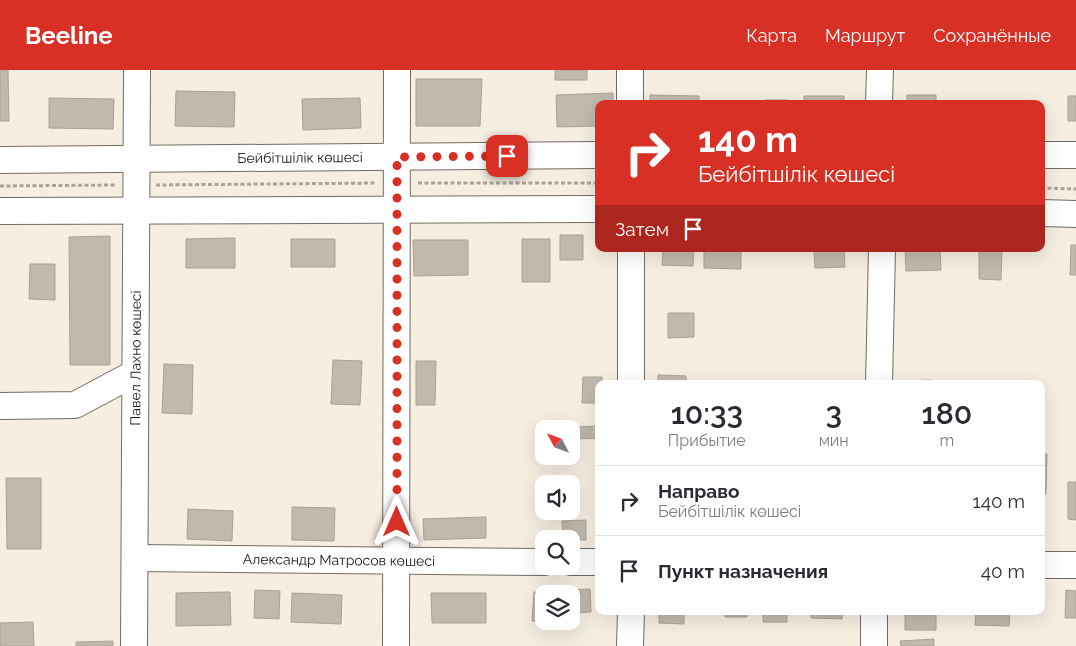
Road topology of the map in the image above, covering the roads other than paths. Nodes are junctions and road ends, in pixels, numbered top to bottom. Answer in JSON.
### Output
{"nodes":[{"id":1,"x":137,"y":70,"type":"edge"},
{"id":2,"x":397,"y":70,"type":"edge"},
{"id":3,"x":630,"y":70,"type":"edge"},
{"id":4,"x":880,"y":70,"type":"edge"},
{"id":5,"x":630,"y":100,"type":"edge"},
{"id":6,"x":879,"y":100,"type":"edge"},
{"id":7,"x":595,"y":155,"type":"edge"},
{"id":8,"x":1045,"y":155,"type":"edge"},
{"id":9,"x":1076,"y":155,"type":"edge"},
{"id":10,"x":397,"y":157,"type":"junction"},
{"id":11,"x":136,"y":158,"type":"junction"},
{"id":12,"x":0,"y":160,"type":"edge"},
{"id":13,"x":595,"y":209,"type":"edge"},
{"id":14,"x":397,"y":210,"type":"junction"},
{"id":15,"x":0,"y":211,"type":"edge"},
{"id":16,"x":136,"y":211,"type":"junction"},
{"id":17,"x":1045,"y":213,"type":"edge"},
{"id":18,"x":1076,"y":214,"type":"edge"},
{"id":19,"x":631,"y":252,"type":"edge"},
{"id":20,"x":882,"y":252,"type":"edge"},
{"id":21,"x":135,"y":373,"type":"junction"},
{"id":22,"x":631,"y":380,"type":"edge"},
{"id":23,"x":879,"y":380,"type":"edge"},
{"id":24,"x":0,"y":406,"type":"edge"},
{"id":25,"x":134,"y":558,"type":"junction"},
{"id":26,"x":396,"y":561,"type":"junction"},
{"id":27,"x":535,"y":562,"type":"edge"},
{"id":28,"x":580,"y":562,"type":"edge"},
{"id":29,"x":595,"y":562,"type":"edge"},
{"id":30,"x":1045,"y":565,"type":"edge"},
{"id":31,"x":1076,"y":566,"type":"edge"},
{"id":32,"x":630,"y":615,"type":"edge"},
{"id":33,"x":874,"y":615,"type":"edge"},
{"id":34,"x":134,"y":646,"type":"edge"},
{"id":35,"x":396,"y":646,"type":"edge"},
{"id":36,"x":630,"y":646,"type":"edge"},
{"id":37,"x":874,"y":646,"type":"edge"}],
"edges":[{"from":1,"to":11,"type":"street","name":"Павел Лахно көшесі"},
{"from":2,"to":10,"type":"street"},
{"from":3,"to":5,"type":"street"},
{"from":4,"to":6,"type":"street"},
{"from":7,"to":10,"type":"street","name":"Бейбітшілік көшесі"},
{"from":8,"to":9,"type":"street"},
{"from":10,"to":11,"type":"street","name":"Бейбітшілік көшесі"},
{"from":10,"to":14,"type":"street"},
{"from":11,"to":12,"type":"street","name":"Бейбітшілік көшесі"},
{"from":11,"to":16,"type":"street","name":"Павел Лахно көшесі"},
{"from":13,"to":14,"type":"street"},
{"from":14,"to":16,"type":"street"},
{"from":14,"to":26,"type":"street"},
{"from":15,"to":16,"type":"street"},
{"from":16,"to":21,"type":"street","name":"Павел Лахно көшесі"},
{"from":17,"to":18,"type":"street"},
{"from":19,"to":22,"type":"street"},
{"from":20,"to":23,"type":"street"},
{"from":21,"to":24,"type":"street"},
{"from":21,"to":25,"type":"street","name":"Павел Лахно көшесі"},
{"from":25,"to":26,"type":"street","name":"Александр Матросов көшесі"},
{"from":25,"to":34,"type":"street","name":"Павел Лахно көшесі"},
{"from":26,"to":27,"type":"street","name":"Александр Матросов көшесі"},
{"from":26,"to":35,"type":"street"},
{"from":28,"to":29,"type":"street"},
{"from":30,"to":31,"type":"street"},
{"from":32,"to":36,"type":"street"},
{"from":33,"to":37,"type":"street"}]}
